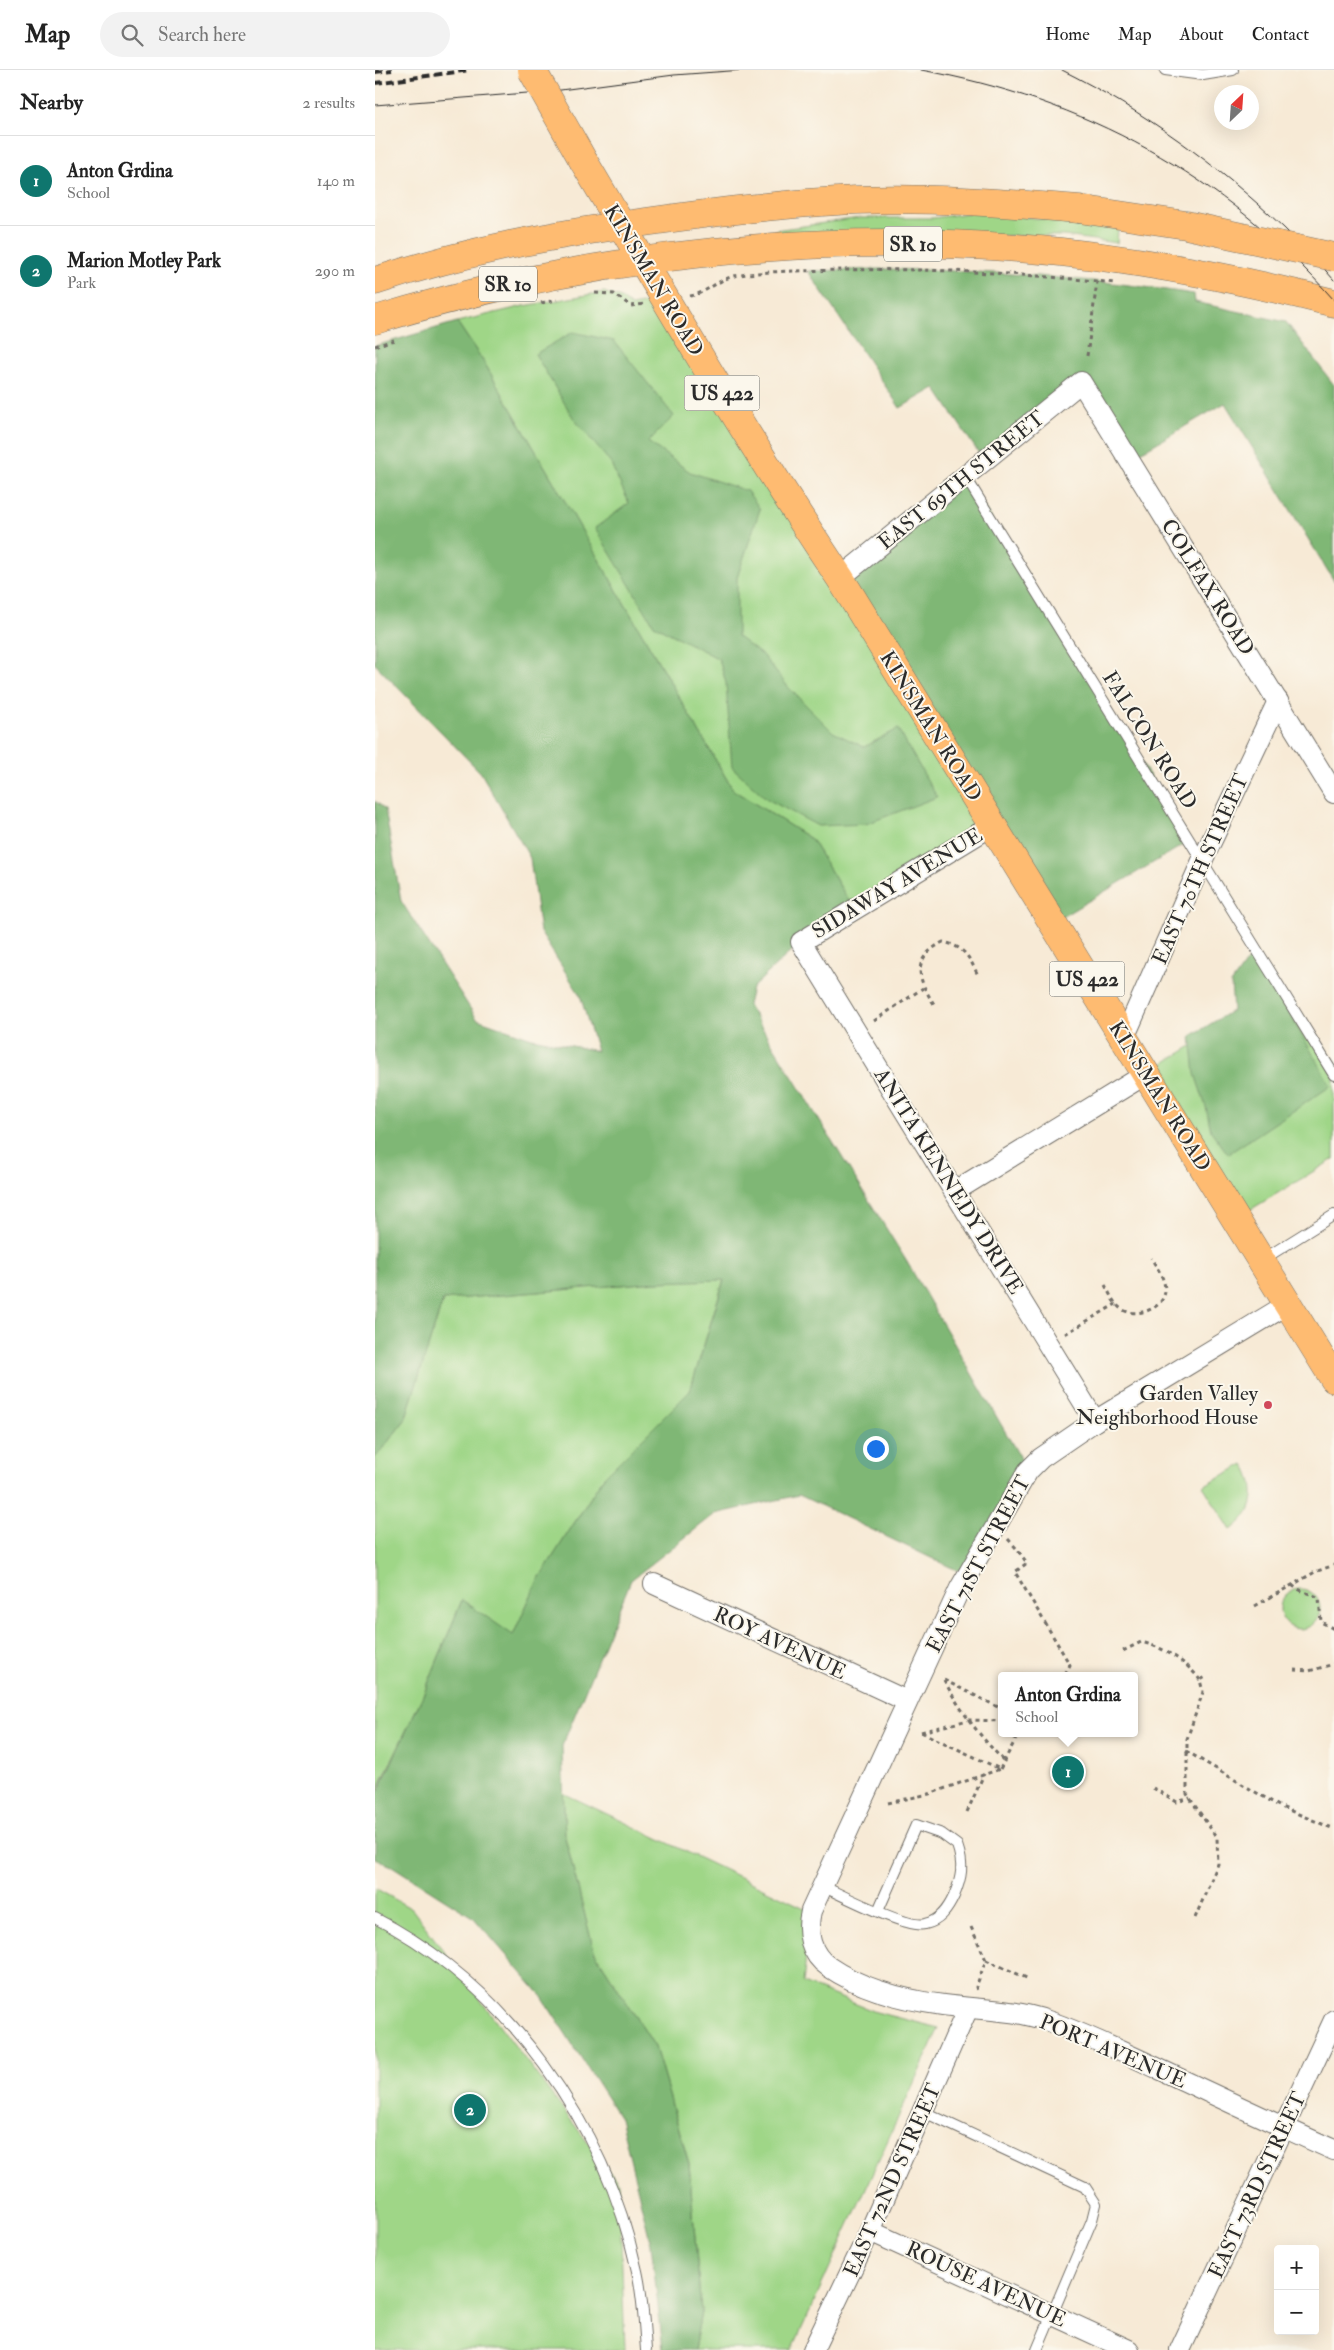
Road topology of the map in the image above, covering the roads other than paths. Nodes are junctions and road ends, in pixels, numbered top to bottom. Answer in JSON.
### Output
{"nodes":[{"id":1,"x":532,"y":70,"type":"edge"},
{"id":2,"x":1165,"y":70,"type":"edge"},
{"id":3,"x":1233,"y":70,"type":"edge"},
{"id":4,"x":620,"y":226,"type":"junction"},
{"id":5,"x":1334,"y":257,"type":"edge"},
{"id":6,"x":642,"y":262,"type":"junction"},
{"id":7,"x":375,"y":281,"type":"edge"},
{"id":8,"x":1334,"y":303,"type":"edge"},
{"id":9,"x":375,"y":320,"type":"edge"},
{"id":10,"x":1081,"y":382,"type":"joint"},
{"id":11,"x":965,"y":476,"type":"junction"},
{"id":12,"x":840,"y":578,"type":"junction"},
{"id":13,"x":1278,"y":701,"type":"junction"},
{"id":14,"x":1334,"y":793,"type":"edge"},
{"id":15,"x":993,"y":825,"type":"junction"},
{"id":16,"x":1202,"y":861,"type":"junction"},
{"id":17,"x":801,"y":942,"type":"joint"},
{"id":18,"x":1124,"y":1038,"type":"junction"},
{"id":19,"x":1146,"y":1074,"type":"junction"},
{"id":20,"x":1334,"y":1074,"type":"edge"},
{"id":21,"x":955,"y":1191,"type":"junction"},
{"id":22,"x":1334,"y":1215,"type":"edge"},
{"id":23,"x":1261,"y":1261,"type":"junction"},
{"id":24,"x":1288,"y":1304,"type":"junction"},
{"id":25,"x":1334,"y":1379,"type":"edge"},
{"id":26,"x":1095,"y":1422,"type":"junction"},
{"id":27,"x":654,"y":1584,"type":"dead end"},
{"id":28,"x":907,"y":1701,"type":"junction"},
{"id":29,"x":822,"y":1886,"type":"junction"},
{"id":30,"x":811,"y":1910,"type":"joint"},
{"id":31,"x":878,"y":1911,"type":"junction"},
{"id":32,"x":375,"y":1918,"type":"edge"},
{"id":33,"x":973,"y":2001,"type":"junction"},
{"id":34,"x":1334,"y":2020,"type":"edge"},
{"id":35,"x":924,"y":2112,"type":"junction"},
{"id":36,"x":1283,"y":2127,"type":"junction"},
{"id":37,"x":1334,"y":2150,"type":"edge"},
{"id":38,"x":870,"y":2231,"type":"junction"},
{"id":39,"x":1053,"y":2315,"type":"junction"},
{"id":40,"x":646,"y":2350,"type":"edge"},
{"id":41,"x":813,"y":2350,"type":"edge"},
{"id":42,"x":1037,"y":2350,"type":"edge"},
{"id":43,"x":1129,"y":2350,"type":"edge"},
{"id":44,"x":1180,"y":2350,"type":"edge"}],
"edges":[{"from":1,"to":4,"type":"main road","name":"KINSMAN ROAD","number":"US 422","bridge":true},
{"from":2,"to":3,"type":"lane"},
{"from":4,"to":5,"type":"main road","number":"SR 10","bridge":true},
{"from":4,"to":6,"type":"main road","name":"KINSMAN ROAD","number":"US 422"},
{"from":4,"to":7,"type":"main road","number":"SR 10"},
{"from":6,"to":8,"type":"main road","number":"SR 10"},
{"from":6,"to":9,"type":"main road","number":"SR 10"},
{"from":6,"to":12,"type":"main road","name":"KINSMAN ROAD","number":"US 422"},
{"from":10,"to":11,"type":"street","name":"EAST 69TH STREET"},
{"from":10,"to":13,"type":"street","name":"COLFAX ROAD"},
{"from":11,"to":12,"type":"street","name":"EAST 69TH STREET"},
{"from":11,"to":16,"type":"lane","name":"FALCON ROAD"},
{"from":12,"to":15,"type":"main road","name":"KINSMAN ROAD","number":"US 422"},
{"from":13,"to":14,"type":"street","name":"COLFAX ROAD"},
{"from":13,"to":16,"type":"street","name":"EAST 70TH STREET"},
{"from":15,"to":17,"type":"street","name":"SIDAWAY AVENUE"},
{"from":15,"to":18,"type":"main road","name":"KINSMAN ROAD","number":"US 422"},
{"from":16,"to":18,"type":"street","name":"EAST 70TH STREET"},
{"from":16,"to":20,"type":"lane","name":"FALCON ROAD"},
{"from":17,"to":21,"type":"street","name":"ANITA KENNEDY DRIVE"},
{"from":18,"to":19,"type":"main road","name":"KINSMAN ROAD","number":"US 422"},
{"from":19,"to":21,"type":"street"},
{"from":19,"to":23,"type":"main road","name":"KINSMAN ROAD","number":"US 422"},
{"from":21,"to":26,"type":"street","name":"ANITA KENNEDY DRIVE"},
{"from":22,"to":23,"type":"lane"},
{"from":23,"to":24,"type":"main road","name":"KINSMAN ROAD","number":"US 422"},
{"from":24,"to":25,"type":"main road","name":"KINSMAN ROAD","number":"US 422"},
{"from":24,"to":26,"type":"street","name":"EAST 71ST STREET"},
{"from":26,"to":28,"type":"street","name":"EAST 71ST STREET"},
{"from":27,"to":28,"type":"street","name":"ROY AVENUE"},
{"from":28,"to":29,"type":"street","name":"EAST 71ST STREET"},
{"from":29,"to":30,"type":"street","name":"EAST 71ST STREET"},
{"from":29,"to":31,"type":"lane"},
{"from":30,"to":33,"type":"street","name":"PORT AVENUE"},
{"from":31,"to":31,"type":"lane"},
{"from":32,"to":40,"type":"lane"},
{"from":33,"to":35,"type":"street","name":"EAST 72ND STREET"},
{"from":33,"to":36,"type":"street","name":"PORT AVENUE"},
{"from":34,"to":36,"type":"street","name":"EAST 73RD STREET"},
{"from":35,"to":38,"type":"street","name":"EAST 72ND STREET"},
{"from":35,"to":39,"type":"lane"},
{"from":36,"to":37,"type":"street","name":"PORT AVENUE"},
{"from":36,"to":44,"type":"street","name":"EAST 73RD STREET"},
{"from":38,"to":39,"type":"street","name":"ROUSE AVENUE"},
{"from":38,"to":41,"type":"street","name":"EAST 72ND STREET"},
{"from":39,"to":42,"type":"lane"},
{"from":39,"to":43,"type":"street","name":"ROUSE AVENUE"}]}
